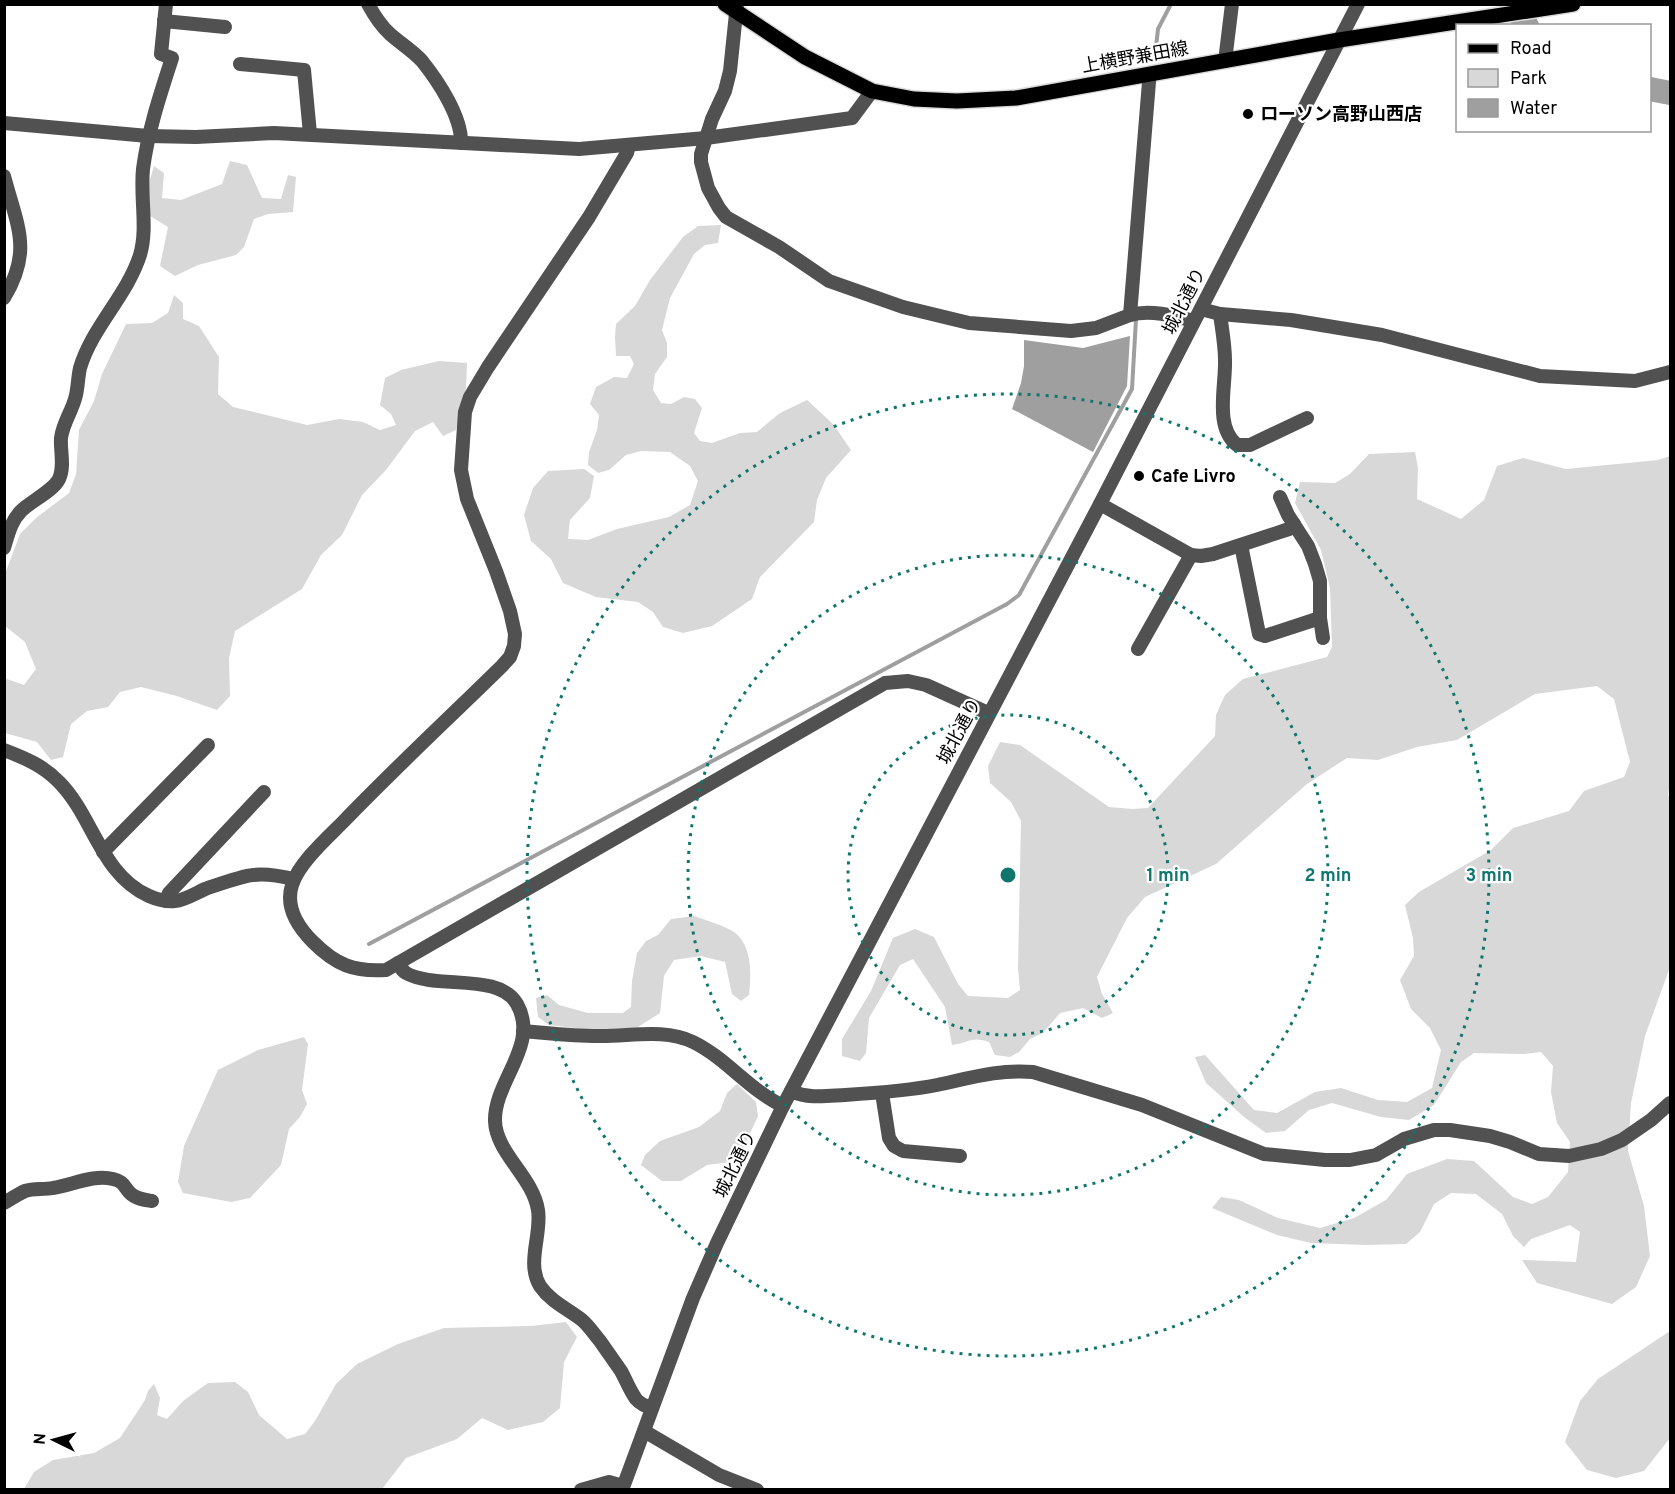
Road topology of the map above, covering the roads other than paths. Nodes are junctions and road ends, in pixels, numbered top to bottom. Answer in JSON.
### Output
{"nodes":[{"id":1,"x":166,"y":4,"type":"edge"},
{"id":2,"x":368,"y":4,"type":"edge"},
{"id":3,"x":1232,"y":4,"type":"edge"},
{"id":4,"x":1358,"y":4,"type":"edge"},
{"id":5,"x":1573,"y":4,"type":"edge"},
{"id":6,"x":733,"y":7,"type":"edge"},
{"id":7,"x":1546,"y":7,"type":"edge"},
{"id":8,"x":164,"y":21,"type":"junction"},
{"id":9,"x":225,"y":27,"type":"dead end"},
{"id":10,"x":1339,"y":40,"type":"junction"},
{"id":11,"x":1225,"y":61,"type":"junction"},
{"id":12,"x":240,"y":64,"type":"dead end"},
{"id":13,"x":1148,"y":75,"type":"junction"},
{"id":14,"x":872,"y":90,"type":"junction"},
{"id":15,"x":4,"y":123,"type":"edge"},
{"id":16,"x":310,"y":134,"type":"junction"},
{"id":17,"x":148,"y":136,"type":"junction"},
{"id":18,"x":706,"y":138,"type":"junction"},
{"id":19,"x":461,"y":143,"type":"junction"},
{"id":20,"x":629,"y":145,"type":"junction"},
{"id":21,"x":4,"y":176,"type":"edge"},
{"id":22,"x":4,"y":298,"type":"edge"},
{"id":23,"x":1220,"y":314,"type":"junction"},
{"id":24,"x":1130,"y":315,"type":"junction"},
{"id":25,"x":1198,"y":315,"type":"junction"},
{"id":26,"x":1671,"y":372,"type":"edge"},
{"id":27,"x":1307,"y":418,"type":"dead end"},
{"id":28,"x":1280,"y":497,"type":"dead end"},
{"id":29,"x":1100,"y":504,"type":"junction"},
{"id":30,"x":1294,"y":524,"type":"junction"},
{"id":31,"x":1241,"y":544,"type":"junction"},
{"id":32,"x":4,"y":548,"type":"edge"},
{"id":33,"x":1191,"y":555,"type":"junction"},
{"id":34,"x":1320,"y":618,"type":"junction"},
{"id":35,"x":1323,"y":638,"type":"dead end"},
{"id":36,"x":1138,"y":649,"type":"dead end"},
{"id":37,"x":988,"y":713,"type":"junction"},
{"id":38,"x":208,"y":745,"type":"dead end"},
{"id":39,"x":4,"y":750,"type":"edge"},
{"id":40,"x":264,"y":792,"type":"dead end"},
{"id":41,"x":103,"y":852,"type":"junction"},
{"id":42,"x":294,"y":879,"type":"junction"},
{"id":43,"x":166,"y":901,"type":"junction"},
{"id":44,"x":398,"y":963,"type":"junction"},
{"id":45,"x":523,"y":1031,"type":"junction"},
{"id":46,"x":791,"y":1090,"type":"junction"},
{"id":47,"x":882,"y":1093,"type":"junction"},
{"id":48,"x":1671,"y":1103,"type":"edge"},
{"id":49,"x":783,"y":1106,"type":"junction"},
{"id":50,"x":960,"y":1156,"type":"dead end"},
{"id":51,"x":152,"y":1201,"type":"dead end"},
{"id":52,"x":4,"y":1203,"type":"edge"},
{"id":53,"x":652,"y":1408,"type":"junction"},
{"id":54,"x":644,"y":1431,"type":"junction"},
{"id":55,"x":623,"y":1488,"type":"edge"},
{"id":56,"x":581,"y":1490,"type":"edge"},
{"id":57,"x":757,"y":1490,"type":"edge"}],
"edges":[{"from":1,"to":8,"type":"street"},
{"from":2,"to":19,"type":"street"},
{"from":3,"to":11,"type":"street"},
{"from":4,"to":10,"type":"street","name":"城北通り"},
{"from":5,"to":7,"type":"main road","name":"上横野兼田線"},
{"from":6,"to":14,"type":"main road","name":"上横野兼田線"},
{"from":6,"to":18,"type":"street"},
{"from":7,"to":10,"type":"main road","name":"上横野兼田線"},
{"from":8,"to":9,"type":"street"},
{"from":8,"to":17,"type":"street"},
{"from":10,"to":11,"type":"main road","name":"上横野兼田線"},
{"from":10,"to":25,"type":"street","name":"城北通り"},
{"from":11,"to":13,"type":"main road","name":"上横野兼田線"},
{"from":12,"to":16,"type":"street"},
{"from":13,"to":14,"type":"main road","name":"上横野兼田線"},
{"from":13,"to":24,"type":"street"},
{"from":14,"to":18,"type":"street"},
{"from":15,"to":17,"type":"street"},
{"from":16,"to":17,"type":"street"},
{"from":16,"to":19,"type":"street"},
{"from":17,"to":32,"type":"street"},
{"from":18,"to":20,"type":"street"},
{"from":18,"to":24,"type":"street"},
{"from":19,"to":20,"type":"street"},
{"from":20,"to":42,"type":"street"},
{"from":21,"to":22,"type":"street"},
{"from":23,"to":25,"type":"street"},
{"from":23,"to":26,"type":"street"},
{"from":23,"to":27,"type":"street"},
{"from":24,"to":25,"type":"street"},
{"from":25,"to":29,"type":"street","name":"城北通り"},
{"from":28,"to":30,"type":"street"},
{"from":29,"to":33,"type":"street"},
{"from":29,"to":37,"type":"street","name":"城北通り"},
{"from":30,"to":31,"type":"street"},
{"from":30,"to":34,"type":"street"},
{"from":31,"to":33,"type":"street"},
{"from":31,"to":34,"type":"street"},
{"from":33,"to":36,"type":"street"},
{"from":34,"to":35,"type":"street"},
{"from":37,"to":44,"type":"street"},
{"from":37,"to":46,"type":"street","name":"城北通り"},
{"from":38,"to":41,"type":"street"},
{"from":39,"to":41,"type":"street"},
{"from":40,"to":43,"type":"street"},
{"from":41,"to":43,"type":"street"},
{"from":42,"to":43,"type":"street"},
{"from":42,"to":44,"type":"street"},
{"from":44,"to":45,"type":"street"},
{"from":45,"to":49,"type":"street"},
{"from":45,"to":53,"type":"street"},
{"from":46,"to":47,"type":"street"},
{"from":46,"to":49,"type":"street","name":"城北通り"},
{"from":47,"to":48,"type":"street"},
{"from":47,"to":50,"type":"street"},
{"from":49,"to":53,"type":"street","name":"城北通り"},
{"from":51,"to":52,"type":"street"},
{"from":53,"to":54,"type":"street","name":"城北通り"},
{"from":54,"to":55,"type":"street","name":"城北通り"},
{"from":54,"to":57,"type":"street"},
{"from":55,"to":56,"type":"street"}]}
